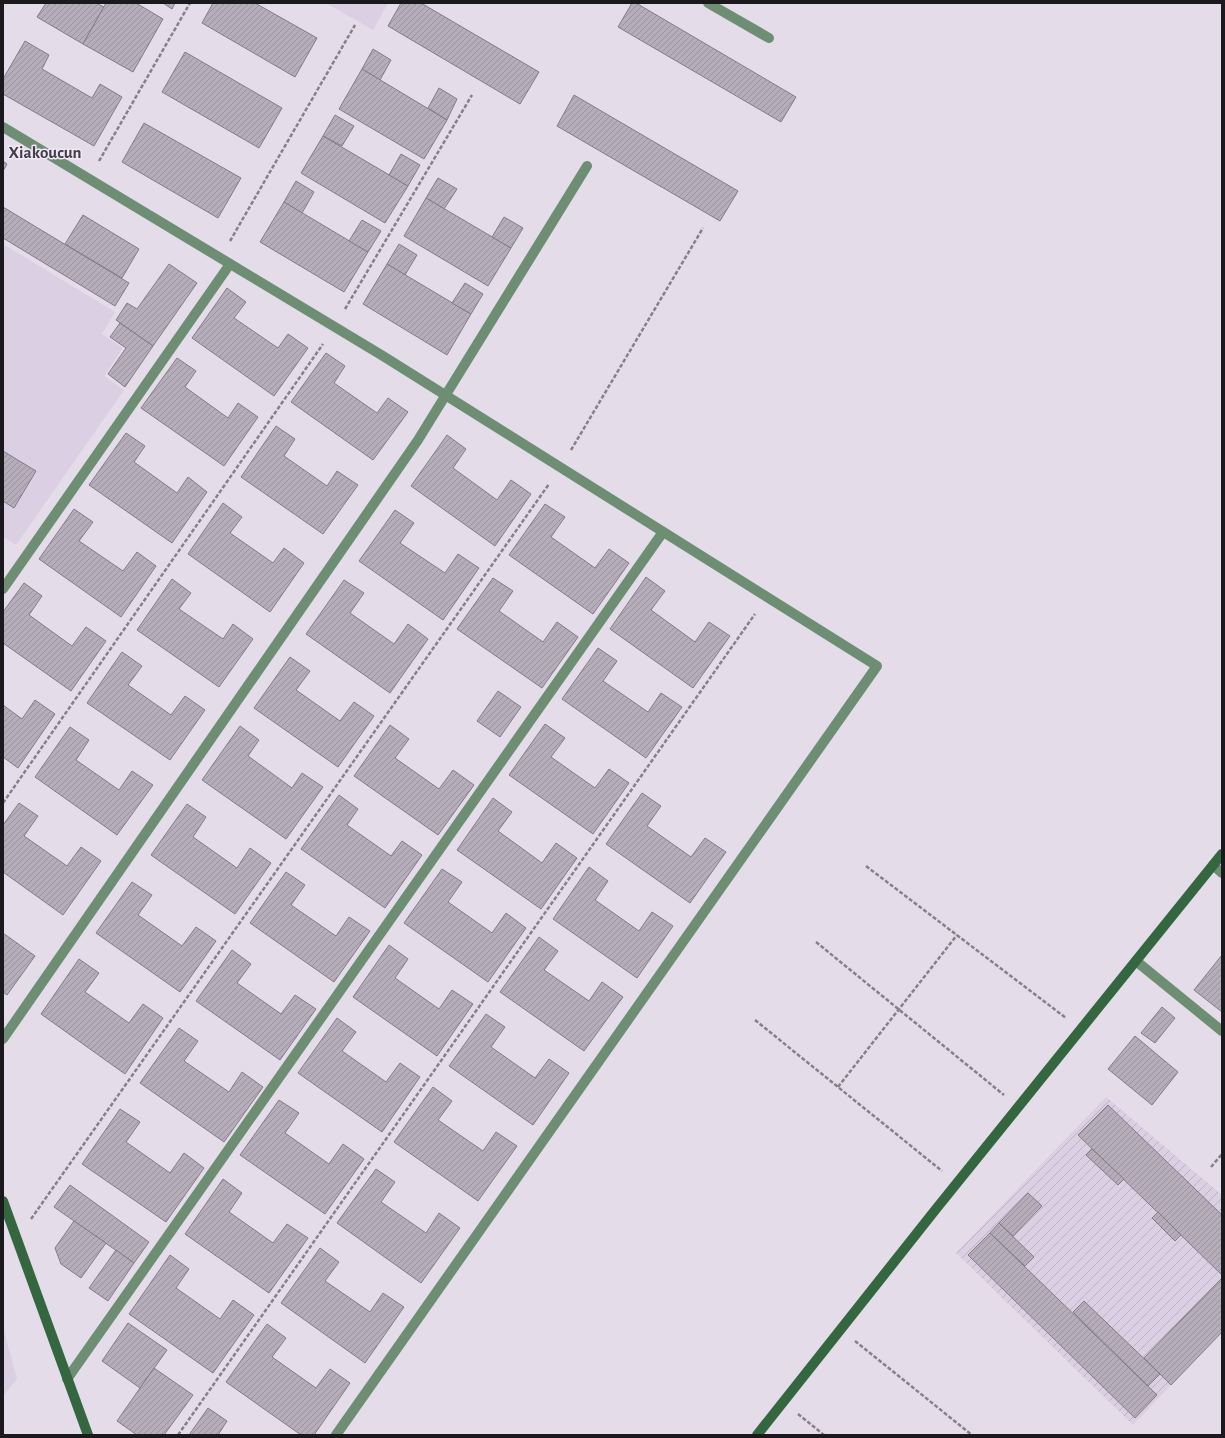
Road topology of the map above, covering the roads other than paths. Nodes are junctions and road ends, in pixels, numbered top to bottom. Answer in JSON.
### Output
{"nodes":[{"id":1,"x":708,"y":3,"type":"edge"},
{"id":2,"x":769,"y":38,"type":"dead end"},
{"id":3,"x":3,"y":127,"type":"edge"},
{"id":4,"x":587,"y":166,"type":"dead end"},
{"id":5,"x":230,"y":264,"type":"junction"},
{"id":6,"x":445,"y":396,"type":"junction"},
{"id":7,"x":663,"y":532,"type":"junction"},
{"id":8,"x":3,"y":589,"type":"edge"},
{"id":9,"x":1222,"y":854,"type":"edge"},
{"id":10,"x":1213,"y":865,"type":"junction"},
{"id":11,"x":1222,"y":872,"type":"edge"},
{"id":12,"x":1136,"y":961,"type":"junction"},
{"id":13,"x":1222,"y":1030,"type":"edge"},
{"id":14,"x":3,"y":1039,"type":"edge"},
{"id":15,"x":3,"y":1201,"type":"edge"},
{"id":16,"x":67,"y":1379,"type":"junction"},
{"id":17,"x":88,"y":1435,"type":"edge"},
{"id":18,"x":336,"y":1435,"type":"edge"},
{"id":19,"x":757,"y":1435,"type":"edge"}],
"edges":[{"from":1,"to":2,"type":"street"},
{"from":3,"to":5,"type":"street"},
{"from":4,"to":6,"type":"street"},
{"from":5,"to":6,"type":"street"},
{"from":5,"to":8,"type":"street"},
{"from":6,"to":7,"type":"street"},
{"from":6,"to":14,"type":"street"},
{"from":7,"to":16,"type":"street"},
{"from":7,"to":18,"type":"street"},
{"from":9,"to":10,"type":"street"},
{"from":10,"to":11,"type":"street"},
{"from":10,"to":12,"type":"street"},
{"from":12,"to":13,"type":"street"},
{"from":12,"to":19,"type":"street"},
{"from":15,"to":16,"type":"street"},
{"from":16,"to":17,"type":"street"}]}
